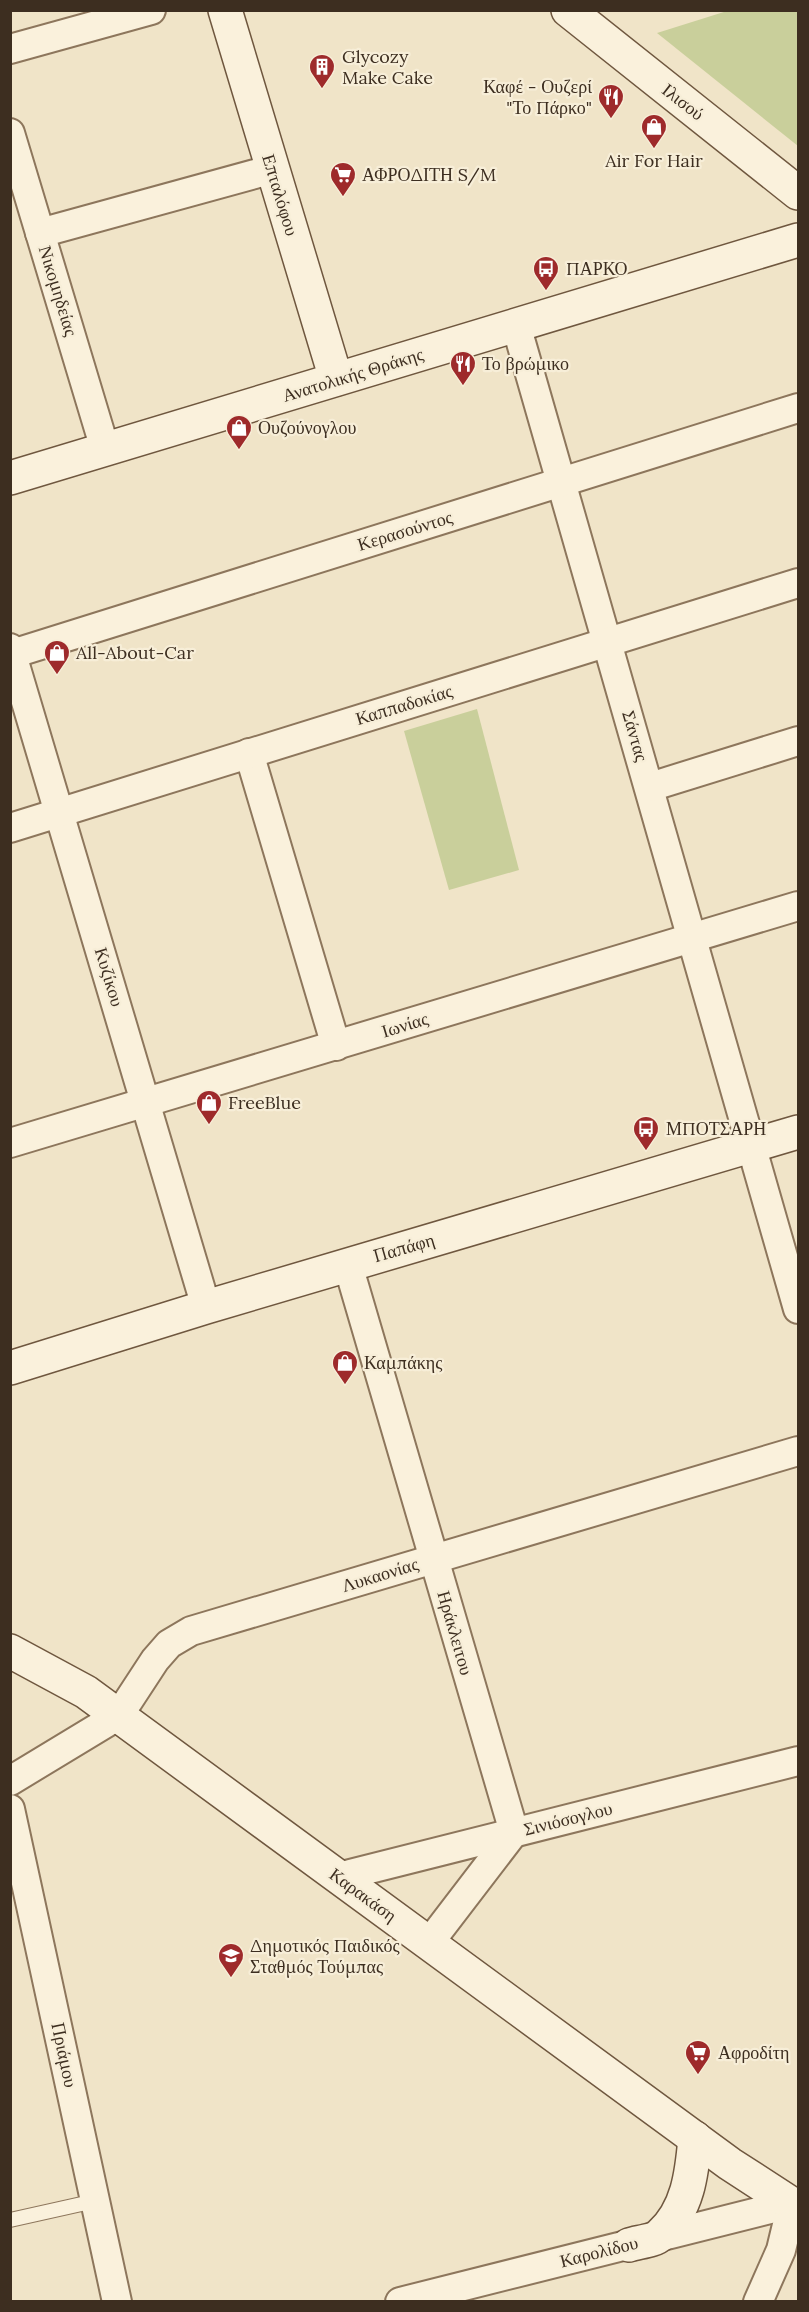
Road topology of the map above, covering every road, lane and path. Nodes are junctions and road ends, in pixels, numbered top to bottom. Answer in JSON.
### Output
{"nodes":[{"id":1,"x":151,"y":10,"type":"edge"},
{"id":2,"x":225,"y":10,"type":"edge"},
{"id":3,"x":568,"y":10,"type":"edge"},
{"id":4,"x":10,"y":49,"type":"edge"},
{"id":5,"x":10,"y":133,"type":"edge"},
{"id":6,"x":273,"y":169,"type":"junction"},
{"id":7,"x":798,"y":194,"type":"edge"},
{"id":8,"x":40,"y":233,"type":"junction"},
{"id":9,"x":798,"y":240,"type":"edge"},
{"id":10,"x":516,"y":325,"type":"junction"},
{"id":11,"x":336,"y":380,"type":"junction"},
{"id":12,"x":798,"y":408,"type":"edge"},
{"id":13,"x":105,"y":449,"type":"junction"},
{"id":14,"x":10,"y":478,"type":"edge"},
{"id":15,"x":561,"y":482,"type":"junction"},
{"id":16,"x":798,"y":583,"type":"edge"},
{"id":17,"x":608,"y":642,"type":"junction"},
{"id":18,"x":11,"y":651,"type":"edge"},
{"id":19,"x":798,"y":741,"type":"edge"},
{"id":20,"x":249,"y":753,"type":"junction"},
{"id":21,"x":650,"y":787,"type":"junction"},
{"id":22,"x":60,"y":813,"type":"junction"},
{"id":23,"x":10,"y":828,"type":"edge"},
{"id":24,"x":798,"y":906,"type":"edge"},
{"id":25,"x":693,"y":938,"type":"junction"},
{"id":26,"x":336,"y":1046,"type":"junction"},
{"id":27,"x":146,"y":1102,"type":"junction"},
{"id":28,"x":798,"y":1132,"type":"edge"},
{"id":29,"x":10,"y":1143,"type":"edge"},
{"id":30,"x":753,"y":1146,"type":"junction"},
{"id":31,"x":348,"y":1265,"type":"junction"},
{"id":32,"x":206,"y":1307,"type":"junction"},
{"id":33,"x":798,"y":1309,"type":"edge"},
{"id":34,"x":10,"y":1368,"type":"edge"},
{"id":35,"x":798,"y":1451,"type":"edge"},
{"id":36,"x":434,"y":1559,"type":"junction"},
{"id":37,"x":10,"y":1651,"type":"edge"},
{"id":38,"x":119,"y":1715,"type":"junction"},
{"id":39,"x":798,"y":1761,"type":"edge"},
{"id":40,"x":10,"y":1781,"type":"edge"},
{"id":41,"x":10,"y":1809,"type":"edge"},
{"id":42,"x":513,"y":1832,"type":"junction"},
{"id":43,"x":338,"y":1876,"type":"junction"},
{"id":44,"x":429,"y":1943,"type":"junction"},
{"id":45,"x":695,"y":2138,"type":"junction"},
{"id":46,"x":96,"y":2201,"type":"junction"},
{"id":47,"x":796,"y":2205,"type":"edge"},
{"id":48,"x":10,"y":2220,"type":"edge"},
{"id":49,"x":629,"y":2245,"type":"junction"},
{"id":50,"x":117,"y":2301,"type":"edge"},
{"id":51,"x":400,"y":2301,"type":"edge"},
{"id":52,"x":758,"y":2301,"type":"edge"}],
"edges":[{"from":1,"to":4,"type":"street"},
{"from":2,"to":6,"type":"street","name":"Επταλόφου"},
{"from":3,"to":7,"type":"street","name":"Ιλισού"},
{"from":5,"to":8,"type":"street","name":"Νικομηδείας"},
{"from":6,"to":8,"type":"street"},
{"from":6,"to":11,"type":"street","name":"Επταλόφου"},
{"from":8,"to":13,"type":"street","name":"Νικομηδείας"},
{"from":9,"to":10,"type":"street","name":"Ανατολικής Θράκης"},
{"from":10,"to":11,"type":"street","name":"Ανατολικής Θράκης"},
{"from":10,"to":15,"type":"street","name":"Σάντας"},
{"from":11,"to":13,"type":"street","name":"Ανατολικής Θράκης"},
{"from":12,"to":15,"type":"street","name":"Κερασούντος"},
{"from":13,"to":14,"type":"street","name":"Ανατολικής Θράκης"},
{"from":15,"to":17,"type":"street","name":"Σάντας"},
{"from":15,"to":18,"type":"street","name":"Κερασούντος"},
{"from":16,"to":17,"type":"street","name":"Καππαδοκίας"},
{"from":17,"to":20,"type":"street","name":"Καππαδοκίας"},
{"from":17,"to":21,"type":"street","name":"Σάντας"},
{"from":18,"to":22,"type":"street","name":"Κυζίκου"},
{"from":19,"to":21,"type":"street"},
{"from":20,"to":22,"type":"street","name":"Καππαδοκίας"},
{"from":20,"to":26,"type":"street"},
{"from":21,"to":25,"type":"street","name":"Σάντας"},
{"from":22,"to":23,"type":"street","name":"Καππαδοκίας"},
{"from":22,"to":27,"type":"street","name":"Κυζίκου"},
{"from":24,"to":25,"type":"street","name":"Ιωνίας"},
{"from":25,"to":26,"type":"street","name":"Ιωνίας"},
{"from":25,"to":30,"type":"street","name":"Σάντας"},
{"from":26,"to":27,"type":"street","name":"Ιωνίας"},
{"from":27,"to":29,"type":"street","name":"Ιωνίας"},
{"from":27,"to":32,"type":"street","name":"Κυζίκου"},
{"from":28,"to":30,"type":"street","name":"Παπάφη"},
{"from":30,"to":31,"type":"street","name":"Παπάφη"},
{"from":30,"to":33,"type":"street","name":"Σάντας"},
{"from":31,"to":32,"type":"street","name":"Παπάφη"},
{"from":31,"to":36,"type":"street","name":"Ηράκλειτου"},
{"from":32,"to":34,"type":"street","name":"Παπάφη"},
{"from":35,"to":36,"type":"street","name":"Λυκαονίας"},
{"from":36,"to":38,"type":"street","name":"Λυκαονίας"},
{"from":36,"to":42,"type":"street","name":"Ηράκλειτου"},
{"from":37,"to":38,"type":"street","name":"Καρακάση"},
{"from":38,"to":40,"type":"street","name":"Λυκαονίας"},
{"from":38,"to":43,"type":"street","name":"Καρακάση"},
{"from":39,"to":42,"type":"street","name":"Σινιόσογλου"},
{"from":41,"to":46,"type":"street","name":"Πριάμου"},
{"from":42,"to":43,"type":"street","name":"Σινιόσογλου"},
{"from":42,"to":44,"type":"street"},
{"from":43,"to":44,"type":"street","name":"Καρακάση"},
{"from":44,"to":45,"type":"street","name":"Καρακάση"},
{"from":45,"to":47,"type":"street","name":"Καρακάση"},
{"from":45,"to":49,"type":"street"},
{"from":46,"to":48,"type":"lane"},
{"from":46,"to":50,"type":"street","name":"Πριάμου"},
{"from":47,"to":49,"type":"street","name":"Καρολίδου"},
{"from":47,"to":52,"type":"street"},
{"from":49,"to":51,"type":"street","name":"Καρολίδου"}]}
